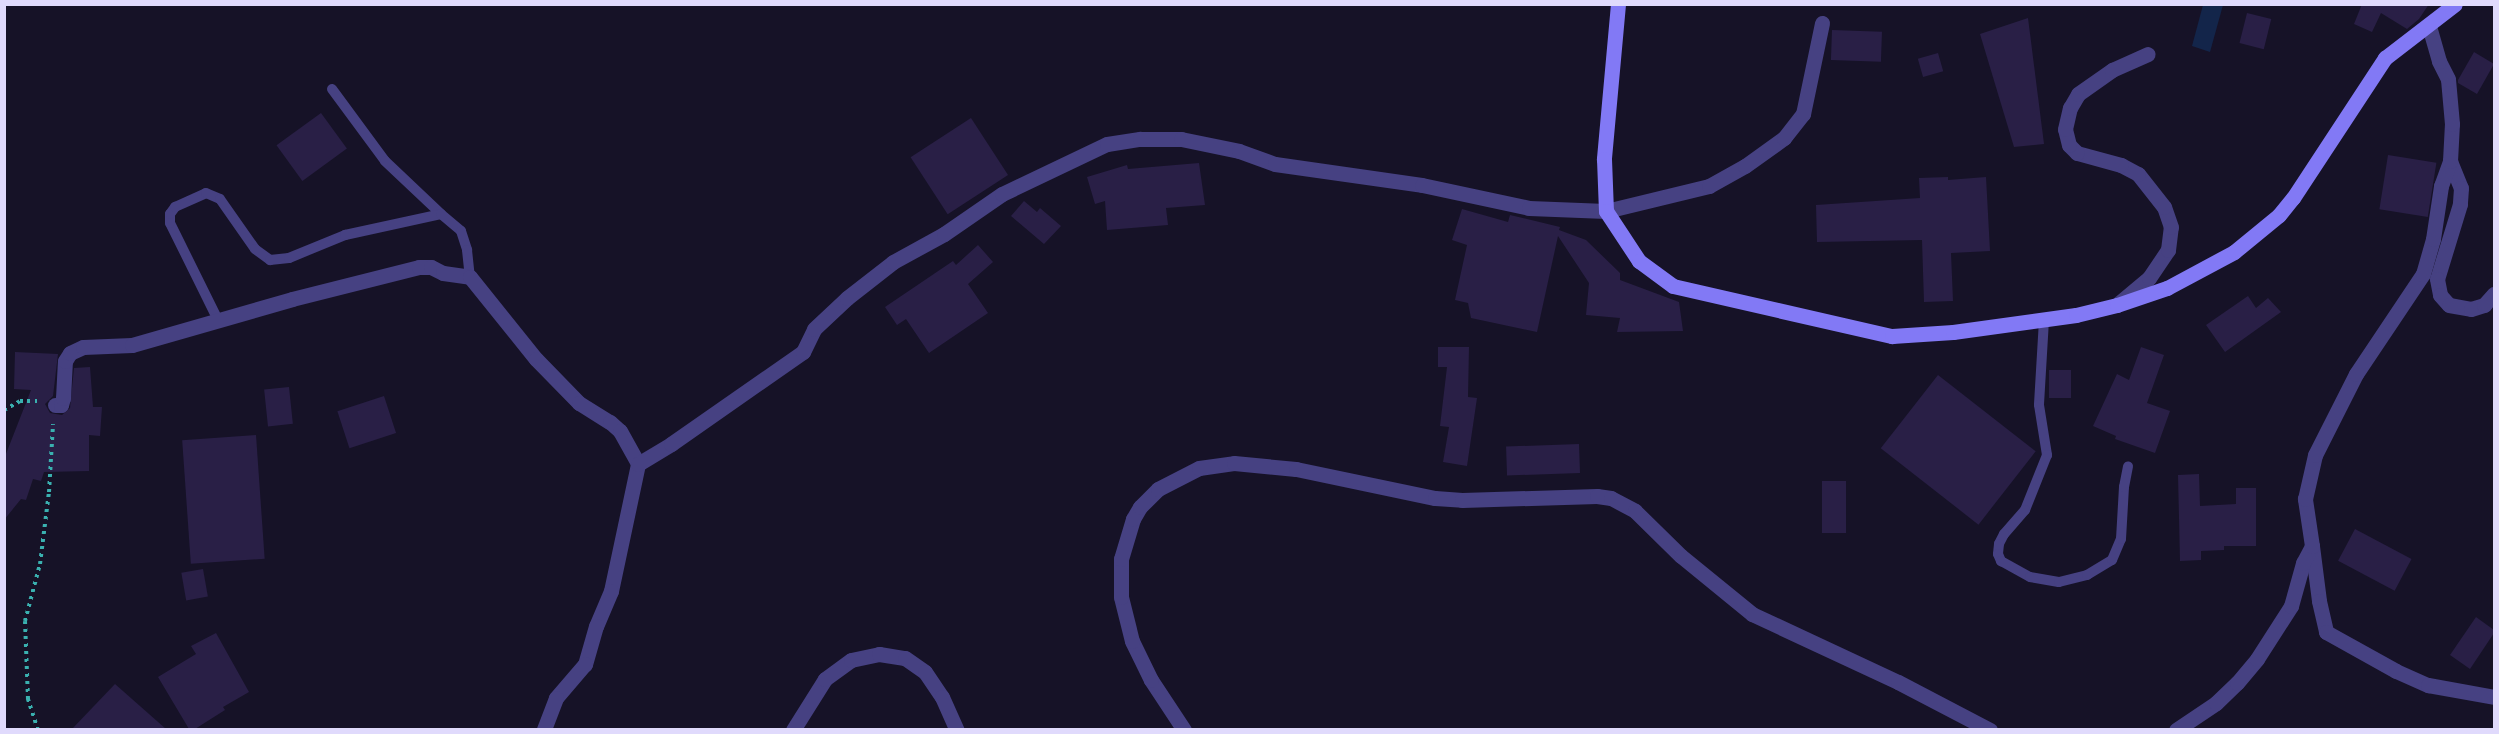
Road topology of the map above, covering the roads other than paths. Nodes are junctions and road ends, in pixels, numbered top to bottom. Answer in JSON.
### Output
{"nodes":[{"id":1,"x":1618,"y":4,"type":"edge"},
{"id":2,"x":2455,"y":4,"type":"edge"},
{"id":3,"x":1822,"y":23,"type":"dead end"},
{"id":4,"x":2429,"y":26,"type":"junction"},
{"id":5,"x":2148,"y":54,"type":"dead end"},
{"id":6,"x":332,"y":89,"type":"dead end"},
{"id":7,"x":2450,"y":161,"type":"junction"},
{"id":8,"x":1606,"y":211,"type":"junction"},
{"id":9,"x":441,"y":214,"type":"junction"},
{"id":10,"x":470,"y":277,"type":"junction"},
{"id":11,"x":2494,"y":294,"type":"edge"},
{"id":12,"x":2117,"y":305,"type":"junction"},
{"id":13,"x":218,"y":320,"type":"junction"},
{"id":14,"x":2044,"y":320,"type":"junction"},
{"id":15,"x":55,"y":405,"type":"road end"},
{"id":16,"x":638,"y":464,"type":"junction"},
{"id":17,"x":2128,"y":466,"type":"dead end"},
{"id":18,"x":2312,"y":546,"type":"junction"},
{"id":19,"x":2494,"y":697,"type":"edge"},
{"id":20,"x":544,"y":729,"type":"edge"},
{"id":21,"x":793,"y":729,"type":"edge"},
{"id":22,"x":957,"y":729,"type":"edge"},
{"id":23,"x":1184,"y":729,"type":"edge"},
{"id":24,"x":1990,"y":729,"type":"edge"},
{"id":25,"x":2176,"y":729,"type":"edge"}],
"edges":[{"from":1,"to":8,"type":"street"},
{"from":2,"to":4,"type":"street"},
{"from":3,"to":8,"type":"street"},
{"from":4,"to":7,"type":"street"},
{"from":4,"to":12,"type":"street"},
{"from":5,"to":12,"type":"street"},
{"from":6,"to":9,"type":"lane"},
{"from":7,"to":11,"type":"street"},
{"from":7,"to":18,"type":"street"},
{"from":8,"to":14,"type":"street"},
{"from":8,"to":16,"type":"street"},
{"from":9,"to":10,"type":"lane"},
{"from":9,"to":13,"type":"lane"},
{"from":10,"to":13,"type":"street"},
{"from":10,"to":16,"type":"street"},
{"from":12,"to":14,"type":"street"},
{"from":13,"to":15,"type":"street"},
{"from":14,"to":17,"type":"lane"},
{"from":16,"to":20,"type":"street"},
{"from":18,"to":19,"type":"street"},
{"from":18,"to":25,"type":"street"},
{"from":21,"to":22,"type":"street"},
{"from":23,"to":24,"type":"street"}]}
